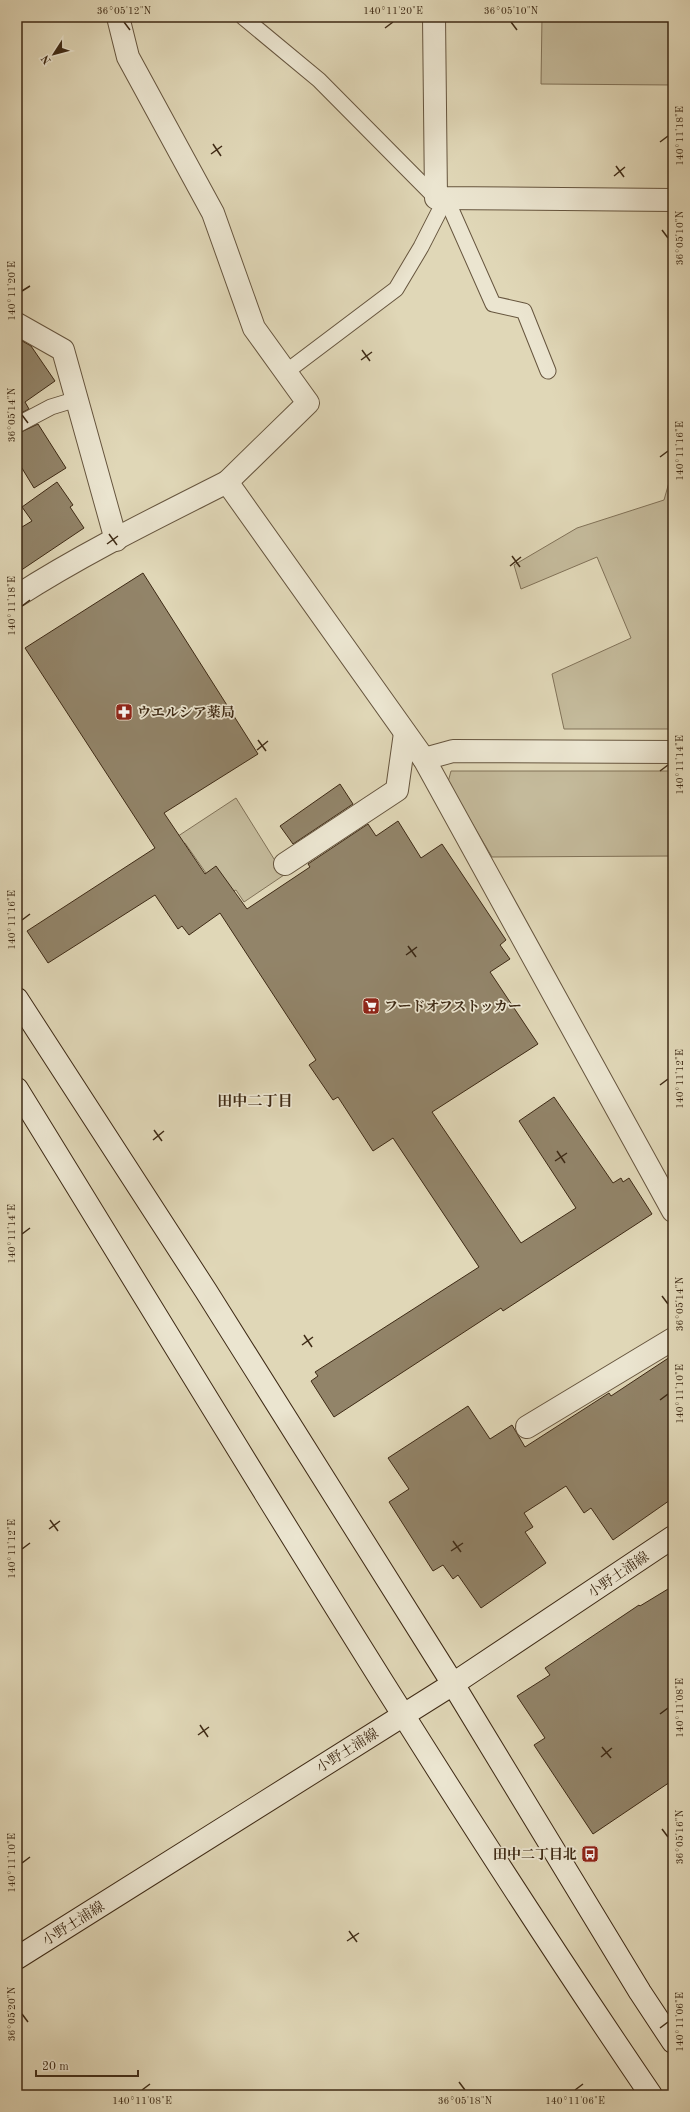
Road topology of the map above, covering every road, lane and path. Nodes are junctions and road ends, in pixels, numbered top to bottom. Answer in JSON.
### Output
{"nodes":[{"id":1,"x":118,"y":17,"type":"edge"},
{"id":2,"x":243,"y":17,"type":"edge"},
{"id":3,"x":434,"y":17,"type":"edge"},
{"id":4,"x":441,"y":198,"type":"junction"},
{"id":5,"x":673,"y":200,"type":"edge"},
{"id":6,"x":17,"y":324,"type":"edge"},
{"id":7,"x":548,"y":371,"type":"dead end"},
{"id":8,"x":286,"y":372,"type":"junction"},
{"id":9,"x":77,"y":399,"type":"junction"},
{"id":10,"x":17,"y":425,"type":"edge"},
{"id":11,"x":227,"y":482,"type":"junction"},
{"id":12,"x":116,"y":540,"type":"junction"},
{"id":13,"x":17,"y":596,"type":"edge"},
{"id":14,"x":405,"y":733,"type":"junction"},
{"id":15,"x":673,"y":752,"type":"edge"},
{"id":16,"x":424,"y":759,"type":"junction"},
{"id":17,"x":285,"y":864,"type":"dead end"},
{"id":18,"x":17,"y":999,"type":"edge"},
{"id":19,"x":17,"y":1089,"type":"edge"},
{"id":20,"x":673,"y":1211,"type":"edge"},
{"id":21,"x":673,"y":1338,"type":"edge"},
{"id":22,"x":527,"y":1427,"type":"dead end"},
{"id":23,"x":673,"y":1537,"type":"edge"},
{"id":24,"x":453,"y":1684,"type":"junction"},
{"id":25,"x":403,"y":1714,"type":"junction"},
{"id":26,"x":17,"y":1958,"type":"edge"},
{"id":27,"x":673,"y":2042,"type":"edge"},
{"id":28,"x":651,"y":2095,"type":"edge"}],
"edges":[{"from":1,"to":8,"type":"street"},
{"from":2,"to":4,"type":"lane"},
{"from":3,"to":4,"type":"street"},
{"from":4,"to":5,"type":"street"},
{"from":4,"to":7,"type":"lane"},
{"from":4,"to":8,"type":"lane"},
{"from":6,"to":9,"type":"street"},
{"from":8,"to":11,"type":"street"},
{"from":9,"to":10,"type":"lane"},
{"from":9,"to":12,"type":"street"},
{"from":11,"to":12,"type":"street"},
{"from":11,"to":14,"type":"street"},
{"from":12,"to":13,"type":"street"},
{"from":14,"to":16,"type":"street"},
{"from":14,"to":17,"type":"street"},
{"from":15,"to":16,"type":"street"},
{"from":16,"to":20,"type":"street"},
{"from":18,"to":24,"type":"street"},
{"from":19,"to":25,"type":"street"},
{"from":21,"to":22,"type":"street"},
{"from":23,"to":24,"type":"street","name":"小野土浦線"},
{"from":24,"to":25,"type":"street","name":"小野土浦線"},
{"from":24,"to":27,"type":"street"},
{"from":25,"to":26,"type":"street","name":"小野土浦線"},
{"from":25,"to":28,"type":"street"}]}
